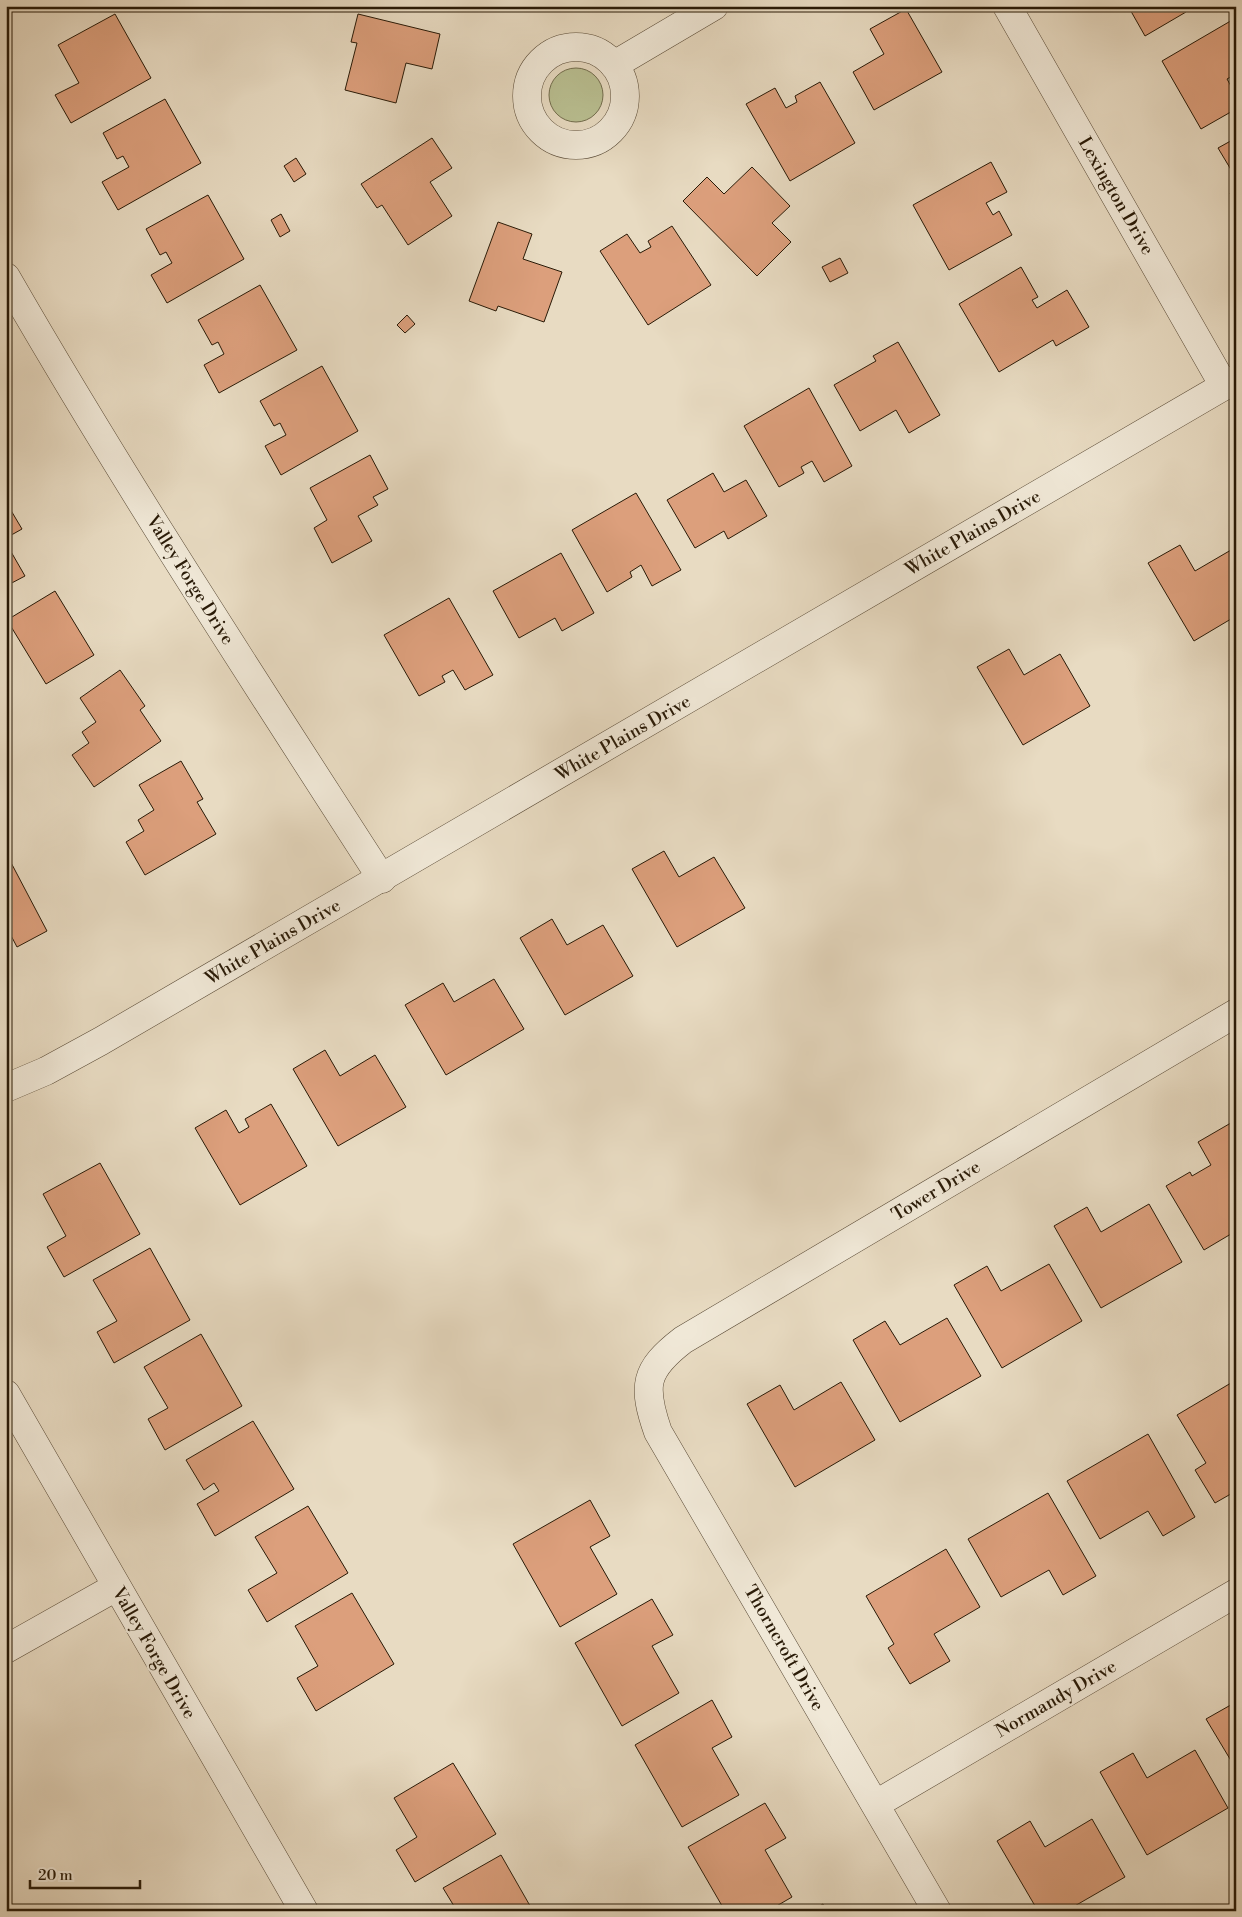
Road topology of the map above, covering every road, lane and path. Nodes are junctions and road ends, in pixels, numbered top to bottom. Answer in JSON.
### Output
{"nodes":[{"id":1,"x":714,"y":6,"type":"edge"},
{"id":2,"x":1007,"y":6,"type":"edge"},
{"id":3,"x":614,"y":65,"type":"dead end"},
{"id":4,"x":6,"y":277,"type":"edge"},
{"id":5,"x":1230,"y":382,"type":"edge"},
{"id":6,"x":382,"y":879,"type":"junction"},
{"id":7,"x":1236,"y":1013,"type":"edge"},
{"id":8,"x":6,"y":1088,"type":"edge"},
{"id":9,"x":648,"y":1380,"type":"joint"},
{"id":10,"x":6,"y":1394,"type":"edge"},
{"id":11,"x":116,"y":1587,"type":"junction"},
{"id":12,"x":1236,"y":1593,"type":"edge"},
{"id":13,"x":6,"y":1649,"type":"edge"},
{"id":14,"x":876,"y":1804,"type":"junction"},
{"id":15,"x":304,"y":1911,"type":"edge"},
{"id":16,"x":936,"y":1911,"type":"edge"}],
"edges":[{"from":1,"to":3,"type":"street"},
{"from":2,"to":5,"type":"street","name":"Lexington Drive"},
{"from":4,"to":6,"type":"street","name":"Valley Forge Drive"},
{"from":5,"to":6,"type":"street","name":"White Plains Drive"},
{"from":6,"to":8,"type":"street","name":"White Plains Drive"},
{"from":7,"to":9,"type":"street","name":"Tower Drive"},
{"from":9,"to":14,"type":"street","name":"Thorncroft Drive"},
{"from":10,"to":11,"type":"street","name":"Valley Forge Drive"},
{"from":11,"to":13,"type":"street"},
{"from":11,"to":15,"type":"street","name":"Valley Forge Drive"},
{"from":12,"to":14,"type":"street","name":"Normandy Drive"},
{"from":14,"to":16,"type":"street","name":"Thorncroft Drive"}]}
